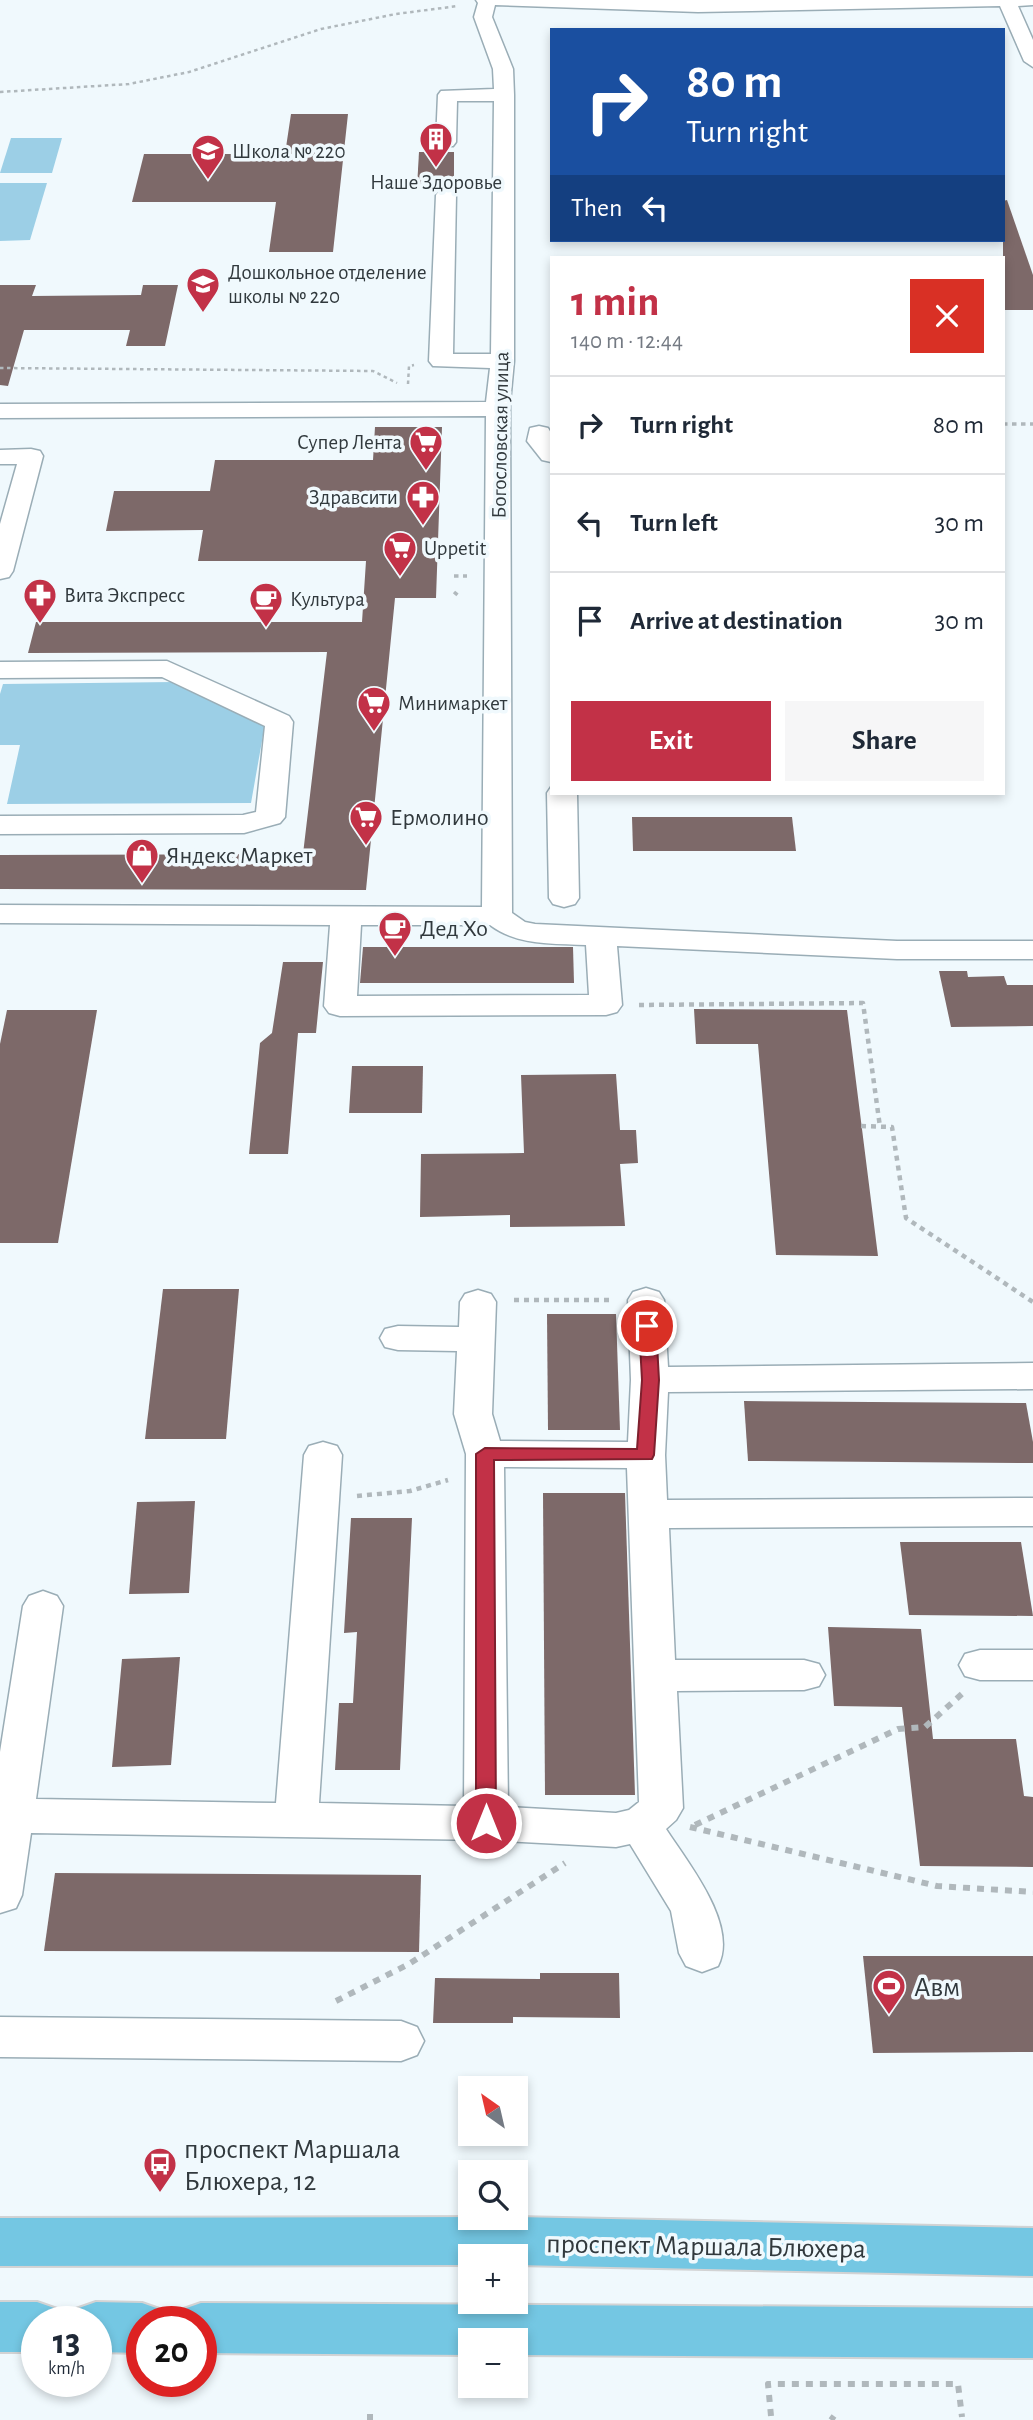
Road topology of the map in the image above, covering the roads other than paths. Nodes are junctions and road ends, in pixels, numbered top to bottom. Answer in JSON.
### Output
{"nodes":[{"id":1,"x":1033,"y":0,"type":"edge"},
{"id":2,"x":490,"y":1,"type":"edge"},
{"id":3,"x":527,"y":1,"type":"edge"},
{"id":4,"x":1017,"y":18,"type":"edge"},
{"id":5,"x":568,"y":23,"type":"dead end"},
{"id":6,"x":1033,"y":61,"type":"edge"},
{"id":7,"x":504,"y":95,"type":"junction"},
{"id":8,"x":446,"y":142,"type":"dead end"},
{"id":9,"x":446,"y":195,"type":"dead end"},
{"id":10,"x":502,"y":361,"type":"junction"},
{"id":11,"x":498,"y":409,"type":"junction"},
{"id":12,"x":0,"y":411,"type":"edge"},
{"id":13,"x":539,"y":433,"type":"dead end"},
{"id":14,"x":550,"y":454,"type":"edge"},
{"id":15,"x":0,"y":457,"type":"edge"},
{"id":16,"x":0,"y":570,"type":"edge"},
{"id":17,"x":0,"y":670,"type":"edge"},
{"id":18,"x":562,"y":795,"type":"edge"},
{"id":19,"x":0,"y":825,"type":"edge"},
{"id":20,"x":564,"y":898,"type":"dead end"},
{"id":21,"x":0,"y":914,"type":"edge"},
{"id":22,"x":346,"y":915,"type":"junction"},
{"id":23,"x":497,"y":916,"type":"junction"},
{"id":24,"x":601,"y":935,"type":"junction"},
{"id":25,"x":1033,"y":950,"type":"edge"},
{"id":26,"x":646,"y":1300,"type":"road end"},
{"id":27,"x":478,"y":1302,"type":"road end"},
{"id":28,"x":398,"y":1338,"type":"dead end"},
{"id":29,"x":477,"y":1339,"type":"junction"},
{"id":30,"x":1033,"y":1376,"type":"edge"},
{"id":31,"x":650,"y":1380,"type":"junction"},
{"id":32,"x":323,"y":1455,"type":"dead end"},
{"id":33,"x":646,"y":1455,"type":"junction"},
{"id":34,"x":485,"y":1461,"type":"junction"},
{"id":35,"x":1033,"y":1512,"type":"edge"},
{"id":36,"x":648,"y":1514,"type":"junction"},
{"id":37,"x":43,"y":1606,"type":"dead end"},
{"id":38,"x":979,"y":1665,"type":"road end"},
{"id":39,"x":1033,"y":1665,"type":"edge"},
{"id":40,"x":804,"y":1675,"type":"dead end"},
{"id":41,"x":655,"y":1676,"type":"junction"},
{"id":42,"x":6,"y":1811,"type":"edge"},
{"id":43,"x":296,"y":1820,"type":"junction"},
{"id":44,"x":486,"y":1823,"type":"junction"},
{"id":45,"x":628,"y":1828,"type":"junction"},
{"id":46,"x":0,"y":1895,"type":"edge"},
{"id":47,"x":702,"y":1954,"type":"dead end"},
{"id":48,"x":0,"y":2037,"type":"edge"},
{"id":49,"x":401,"y":2041,"type":"dead end"},
{"id":50,"x":0,"y":2242,"type":"edge"},
{"id":51,"x":458,"y":2248,"type":"edge"},
{"id":52,"x":528,"y":2249,"type":"edge"},
{"id":53,"x":1033,"y":2252,"type":"edge"},
{"id":54,"x":495,"y":2315,"type":"edge"},
{"id":55,"x":0,"y":2327,"type":"edge"},
{"id":56,"x":21,"y":2327,"type":"edge"},
{"id":57,"x":217,"y":2327,"type":"edge"},
{"id":58,"x":1033,"y":2333,"type":"edge"}],
"edges":[{"from":1,"to":4,"type":"street"},
{"from":2,"to":3,"type":"street"},
{"from":2,"to":7,"type":"street","name":"Богословская улица"},
{"from":3,"to":4,"type":"street"},
{"from":4,"to":5,"type":"street"},
{"from":4,"to":6,"type":"street"},
{"from":7,"to":8,"type":"street"},
{"from":7,"to":10,"type":"street","name":"Богословская улица"},
{"from":9,"to":10,"type":"street"},
{"from":10,"to":11,"type":"street","name":"Богословская улица"},
{"from":11,"to":12,"type":"street"},
{"from":11,"to":23,"type":"street","name":"Богословская улица"},
{"from":13,"to":14,"type":"street"},
{"from":15,"to":16,"type":"street"},
{"from":17,"to":19,"type":"street"},
{"from":18,"to":20,"type":"street"},
{"from":21,"to":22,"type":"street"},
{"from":22,"to":23,"type":"street"},
{"from":22,"to":24,"type":"street"},
{"from":23,"to":24,"type":"street"},
{"from":24,"to":25,"type":"street"},
{"from":26,"to":31,"type":"street"},
{"from":27,"to":29,"type":"street"},
{"from":28,"to":29,"type":"street"},
{"from":29,"to":34,"type":"street"},
{"from":30,"to":31,"type":"street"},
{"from":31,"to":33,"type":"street"},
{"from":32,"to":43,"type":"street"},
{"from":33,"to":34,"type":"street"},
{"from":33,"to":36,"type":"street"},
{"from":34,"to":44,"type":"street"},
{"from":35,"to":36,"type":"street"},
{"from":36,"to":41,"type":"street"},
{"from":37,"to":42,"type":"street"},
{"from":38,"to":39,"type":"street"},
{"from":40,"to":41,"type":"street"},
{"from":41,"to":45,"type":"street"},
{"from":42,"to":43,"type":"street"},
{"from":42,"to":46,"type":"street"},
{"from":43,"to":44,"type":"street"},
{"from":44,"to":45,"type":"street"},
{"from":45,"to":47,"type":"street"},
{"from":48,"to":49,"type":"street"},
{"from":50,"to":51,"type":"main road","name":"проспект Маршала Блюхера"},
{"from":52,"to":53,"type":"main road","name":"проспект Маршала Блюхера"},
{"from":54,"to":57,"type":"main road"},
{"from":54,"to":58,"type":"main road"},
{"from":55,"to":56,"type":"main road"}]}
